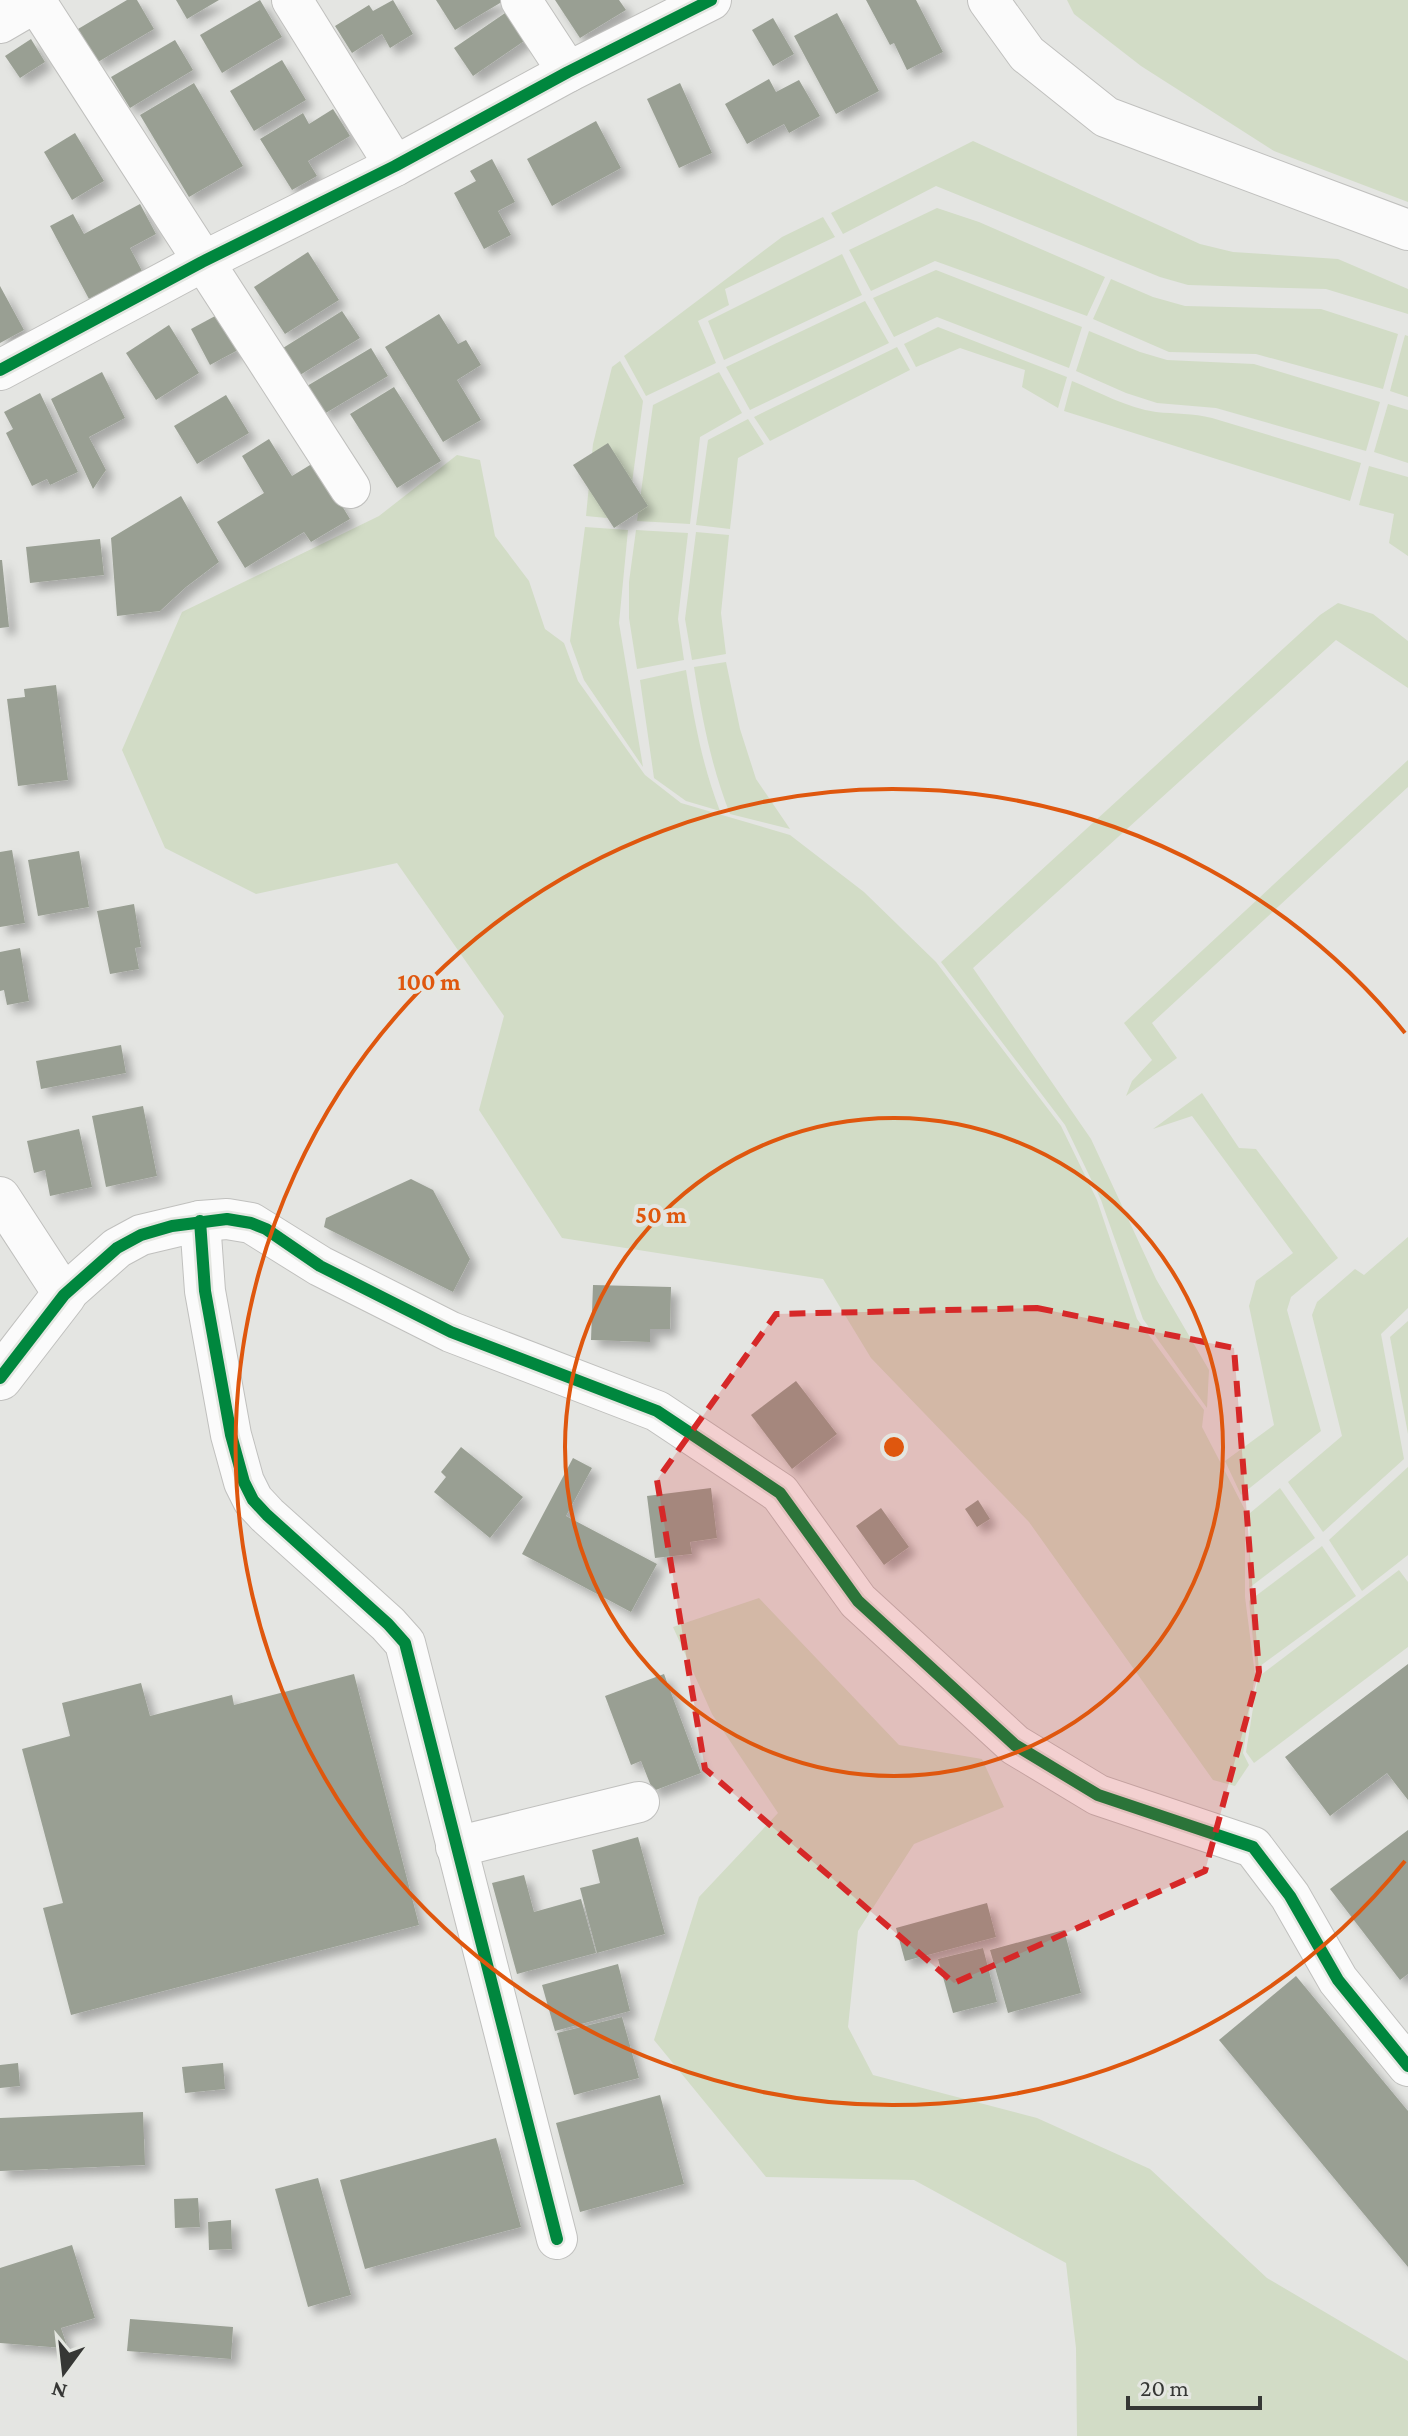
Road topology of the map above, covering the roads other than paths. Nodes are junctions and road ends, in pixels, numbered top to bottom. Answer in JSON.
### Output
{"nodes":[{"id":1,"x":292,"y":0,"type":"edge"},
{"id":2,"x":521,"y":0,"type":"edge"},
{"id":3,"x":711,"y":0,"type":"edge"},
{"id":4,"x":988,"y":0,"type":"edge"},
{"id":5,"x":0,"y":23,"type":"edge"},
{"id":6,"x":568,"y":72,"type":"junction"},
{"id":7,"x":395,"y":166,"type":"junction"},
{"id":8,"x":1408,"y":230,"type":"edge"},
{"id":9,"x":202,"y":262,"type":"junction"},
{"id":10,"x":0,"y":370,"type":"edge"},
{"id":11,"x":350,"y":488,"type":"dead end"},
{"id":12,"x":0,"y":1197,"type":"edge"},
{"id":13,"x":200,"y":1221,"type":"junction"},
{"id":14,"x":64,"y":1295,"type":"junction"},
{"id":15,"x":0,"y":1378,"type":"edge"},
{"id":16,"x":639,"y":1802,"type":"dead end"},
{"id":17,"x":456,"y":1847,"type":"junction"},
{"id":18,"x":1408,"y":2066,"type":"edge"},
{"id":19,"x":557,"y":2239,"type":"dead end"}],
"edges":[{"from":1,"to":7,"type":"street"},
{"from":2,"to":6,"type":"street"},
{"from":3,"to":6,"type":"street"},
{"from":4,"to":8,"type":"street"},
{"from":5,"to":9,"type":"street"},
{"from":6,"to":7,"type":"street"},
{"from":7,"to":9,"type":"street"},
{"from":9,"to":10,"type":"street"},
{"from":9,"to":11,"type":"street"},
{"from":12,"to":14,"type":"street"},
{"from":13,"to":14,"type":"street"},
{"from":13,"to":17,"type":"street"},
{"from":13,"to":18,"type":"street"},
{"from":14,"to":15,"type":"street"},
{"from":16,"to":17,"type":"street"},
{"from":17,"to":19,"type":"street"}]}
